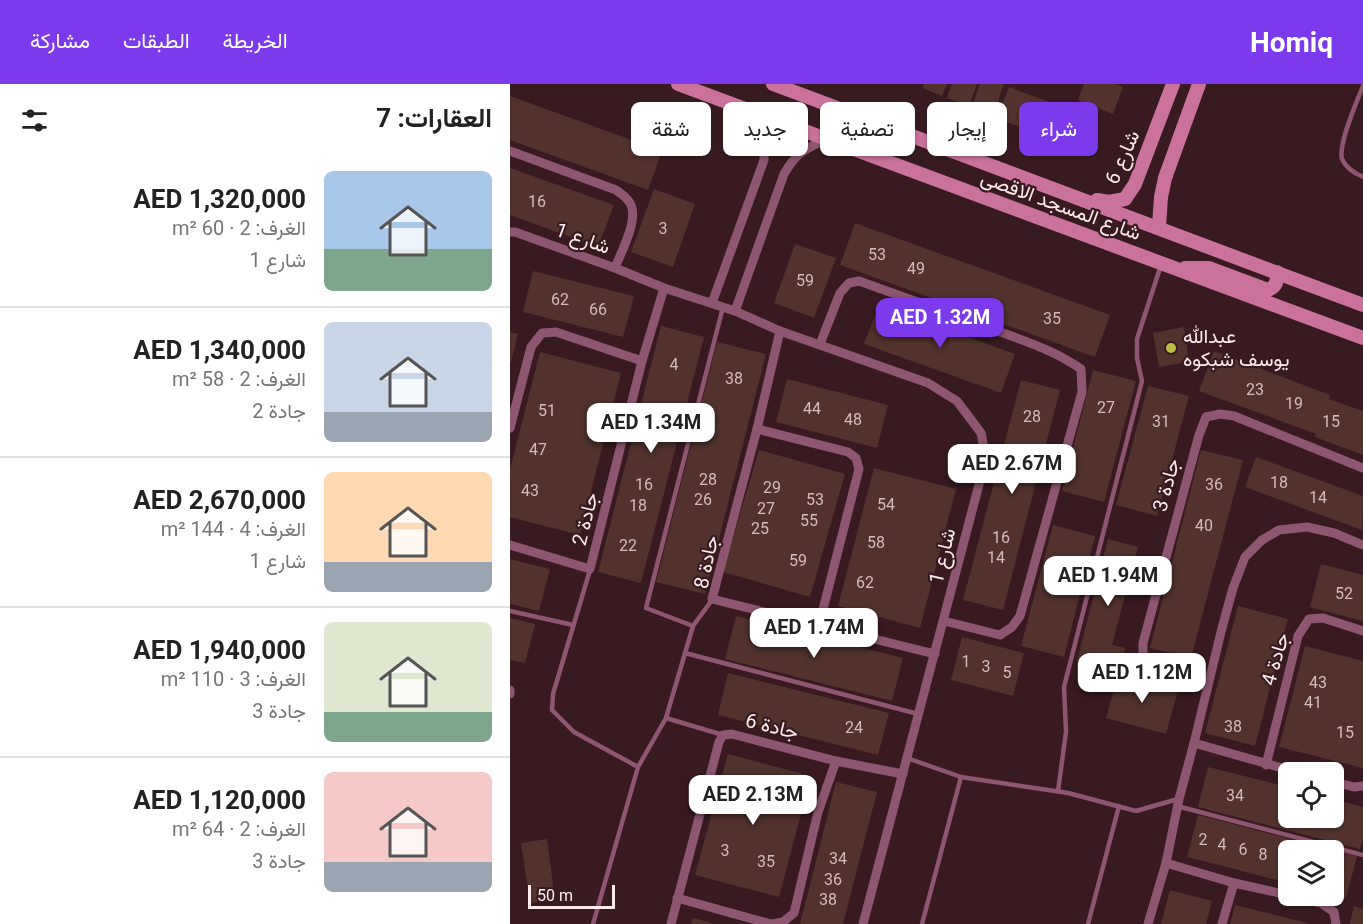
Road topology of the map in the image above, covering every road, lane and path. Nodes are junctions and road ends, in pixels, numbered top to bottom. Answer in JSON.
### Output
{"nodes":[{"id":1,"x":678,"y":84,"type":"edge"},
{"id":2,"x":773,"y":84,"type":"edge"},
{"id":3,"x":1173,"y":84,"type":"edge"},
{"id":4,"x":1199,"y":84,"type":"edge"},
{"id":5,"x":1363,"y":86,"type":"edge"},
{"id":6,"x":727,"y":102,"type":"edge"},
{"id":7,"x":820,"y":142,"type":"edge"},
{"id":8,"x":1149,"y":148,"type":"junction"},
{"id":9,"x":510,"y":151,"type":"edge"},
{"id":10,"x":764,"y":156,"type":"edge"},
{"id":11,"x":872,"y":156,"type":"edge"},
{"id":12,"x":1173,"y":156,"type":"junction"},
{"id":13,"x":1363,"y":177,"type":"edge"},
{"id":14,"x":1076,"y":197,"type":"junction"},
{"id":15,"x":1159,"y":227,"type":"junction"},
{"id":16,"x":510,"y":232,"type":"edge"},
{"id":17,"x":1168,"y":265,"type":"junction"},
{"id":18,"x":615,"y":268,"type":"junction"},
{"id":19,"x":1277,"y":272,"type":"junction"},
{"id":20,"x":664,"y":288,"type":"junction"},
{"id":21,"x":712,"y":303,"type":"junction"},
{"id":22,"x":1363,"y":305,"type":"edge"},
{"id":23,"x":723,"y":307,"type":"junction"},
{"id":24,"x":735,"y":311,"type":"junction"},
{"id":25,"x":780,"y":331,"type":"junction"},
{"id":26,"x":1363,"y":338,"type":"edge"},
{"id":27,"x":820,"y":344,"type":"junction"},
{"id":28,"x":642,"y":361,"type":"junction"},
{"id":29,"x":510,"y":428,"type":"edge"},
{"id":30,"x":758,"y":429,"type":"junction"},
{"id":31,"x":1363,"y":468,"type":"edge"},
{"id":32,"x":510,"y":545,"type":"edge"},
{"id":33,"x":1363,"y":545,"type":"edge"},
{"id":34,"x":591,"y":569,"type":"junction"},
{"id":35,"x":712,"y":599,"type":"junction"},
{"id":36,"x":510,"y":611,"type":"edge"},
{"id":37,"x":944,"y":621,"type":"junction"},
{"id":38,"x":573,"y":625,"type":"junction"},
{"id":39,"x":819,"y":625,"type":"junction"},
{"id":40,"x":693,"y":626,"type":"junction"},
{"id":41,"x":1363,"y":631,"type":"edge"},
{"id":42,"x":685,"y":653,"type":"junction"},
{"id":43,"x":935,"y":654,"type":"junction"},
{"id":44,"x":1207,"y":686,"type":"junction"},
{"id":45,"x":510,"y":690,"type":"edge"},
{"id":46,"x":510,"y":694,"type":"edge"},
{"id":47,"x":919,"y":714,"type":"junction"},
{"id":48,"x":666,"y":718,"type":"junction"},
{"id":49,"x":723,"y":735,"type":"junction"},
{"id":50,"x":1194,"y":743,"type":"junction"},
{"id":51,"x":907,"y":758,"type":"junction"},
{"id":52,"x":836,"y":761,"type":"junction"},
{"id":53,"x":1266,"y":765,"type":"junction"},
{"id":54,"x":638,"y":767,"type":"junction"},
{"id":55,"x":1278,"y":768,"type":"edge"},
{"id":56,"x":903,"y":774,"type":"junction"},
{"id":57,"x":961,"y":777,"type":"junction"},
{"id":58,"x":1344,"y":784,"type":"edge"},
{"id":59,"x":1363,"y":786,"type":"edge"},
{"id":60,"x":1058,"y":791,"type":"junction"},
{"id":61,"x":1178,"y":803,"type":"junction"},
{"id":62,"x":1119,"y":807,"type":"junction"},
{"id":63,"x":1363,"y":855,"type":"edge"},
{"id":64,"x":1166,"y":863,"type":"junction"},
{"id":65,"x":1234,"y":883,"type":"junction"},
{"id":66,"x":1278,"y":893,"type":"edge"},
{"id":67,"x":677,"y":898,"type":"junction"},
{"id":68,"x":1325,"y":906,"type":"edge"},
{"id":69,"x":593,"y":924,"type":"edge"},
{"id":70,"x":670,"y":924,"type":"edge"},
{"id":71,"x":863,"y":924,"type":"edge"},
{"id":72,"x":922,"y":924,"type":"edge"},
{"id":73,"x":1088,"y":924,"type":"edge"},
{"id":74,"x":1148,"y":924,"type":"edge"},
{"id":75,"x":1222,"y":924,"type":"edge"},
{"id":76,"x":1336,"y":924,"type":"edge"}],
"edges":[{"from":1,"to":6,"type":"main road","name":"شارع المسجد الاقصى"},
{"from":2,"to":14,"type":"main road","name":"شارع المسجد الاقصى"},
{"from":3,"to":8,"type":"main road","name":"شارع 6"},
{"from":4,"to":12,"type":"main road"},
{"from":5,"to":13,"type":"lane"},
{"from":7,"to":24,"type":"street"},
{"from":8,"to":12,"type":"main road"},
{"from":8,"to":14,"type":"main road","name":"شارع 6"},
{"from":9,"to":18,"type":"street"},
{"from":10,"to":21,"type":"street"},
{"from":11,"to":17,"type":"main road","name":"شارع المسجد الاقصى"},
{"from":12,"to":15,"type":"main road"},
{"from":14,"to":15,"type":"main road","name":"شارع المسجد الاقصى"},
{"from":15,"to":19,"type":"main road","name":"شارع المسجد الاقصى"},
{"from":16,"to":18,"type":"street","name":"شارع 1"},
{"from":17,"to":19,"type":"main road"},
{"from":17,"to":26,"type":"main road","name":"شارع المسجد الاقصى"},
{"from":17,"to":60,"type":"lane"},
{"from":18,"to":20,"type":"street","name":"شارع 1"},
{"from":19,"to":22,"type":"main road","name":"شارع المسجد الاقصى"},
{"from":20,"to":21,"type":"street","name":"شارع 1"},
{"from":20,"to":28,"type":"street","name":"جادة 2"},
{"from":21,"to":23,"type":"street","name":"شارع 1"},
{"from":23,"to":24,"type":"street","name":"شارع 1"},
{"from":23,"to":40,"type":"lane"},
{"from":24,"to":25,"type":"street","name":"شارع 1"},
{"from":25,"to":27,"type":"street","name":"شارع 1"},
{"from":25,"to":30,"type":"street","name":"جادة 8"},
{"from":27,"to":37,"type":"street","name":"شارع 1"},
{"from":27,"to":37,"type":"street"},
{"from":28,"to":29,"type":"street"},
{"from":28,"to":34,"type":"street","name":"جادة 2"},
{"from":30,"to":35,"type":"street","name":"جادة 8"},
{"from":30,"to":39,"type":"street"},
{"from":31,"to":44,"type":"street","name":"جادة 3"},
{"from":32,"to":34,"type":"street","name":"جادة 2"},
{"from":33,"to":44,"type":"street"},
{"from":34,"to":38,"type":"lane"},
{"from":35,"to":39,"type":"street","name":"جادة 8"},
{"from":35,"to":40,"type":"lane"},
{"from":36,"to":38,"type":"lane"},
{"from":37,"to":43,"type":"street","name":"شارع 1"},
{"from":38,"to":54,"type":"lane"},
{"from":39,"to":43,"type":"street","name":"جادة 8"},
{"from":40,"to":42,"type":"lane"},
{"from":41,"to":53,"type":"street","name":"جادة 4"},
{"from":42,"to":47,"type":"lane"},
{"from":42,"to":48,"type":"lane"},
{"from":43,"to":47,"type":"street","name":"شارع 1"},
{"from":44,"to":50,"type":"street"},
{"from":45,"to":46,"type":"street"},
{"from":47,"to":51,"type":"street","name":"شارع 1"},
{"from":48,"to":49,"type":"lane"},
{"from":48,"to":54,"type":"lane"},
{"from":49,"to":52,"type":"street","name":"جادة 6"},
{"from":49,"to":67,"type":"street","name":"جادة 6"},
{"from":50,"to":53,"type":"street"},
{"from":50,"to":61,"type":"street"},
{"from":51,"to":56,"type":"street","name":"شارع 1"},
{"from":51,"to":57,"type":"lane"},
{"from":52,"to":56,"type":"street","name":"جادة 6"},
{"from":52,"to":67,"type":"street"},
{"from":53,"to":55,"type":"street"},
{"from":54,"to":69,"type":"lane"},
{"from":56,"to":71,"type":"street","name":"شارع 1"},
{"from":57,"to":60,"type":"lane"},
{"from":57,"to":72,"type":"lane"},
{"from":58,"to":59,"type":"street"},
{"from":60,"to":62,"type":"lane"},
{"from":61,"to":62,"type":"lane"},
{"from":61,"to":63,"type":"lane"},
{"from":61,"to":64,"type":"street"},
{"from":62,"to":73,"type":"lane"},
{"from":64,"to":65,"type":"street"},
{"from":64,"to":74,"type":"street"},
{"from":65,"to":66,"type":"street"},
{"from":65,"to":75,"type":"street"},
{"from":67,"to":70,"type":"street","name":"جادة 6"},
{"from":68,"to":76,"type":"street"}]}
